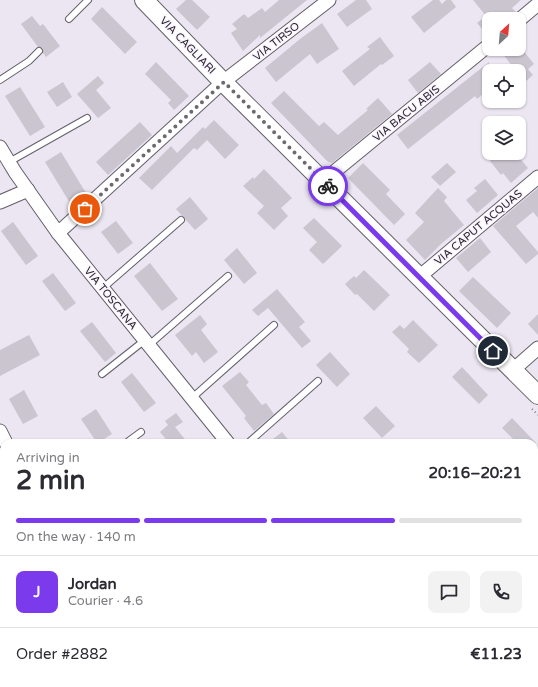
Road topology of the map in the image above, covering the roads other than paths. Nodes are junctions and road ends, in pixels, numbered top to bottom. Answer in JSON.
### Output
{"nodes":[{"id":1,"x":88,"y":0,"type":"edge"},
{"id":2,"x":144,"y":0,"type":"edge"},
{"id":3,"x":329,"y":0,"type":"edge"},
{"id":4,"x":538,"y":4,"type":"edge"},
{"id":5,"x":526,"y":14,"type":"edge"},
{"id":6,"x":69,"y":19,"type":"dead end"},
{"id":7,"x":39,"y":51,"type":"dead end"},
{"id":8,"x":482,"y":51,"type":"edge"},
{"id":9,"x":0,"y":80,"type":"edge"},
{"id":10,"x":224,"y":82,"type":"junction"},
{"id":11,"x":87,"y":118,"type":"dead end"},
{"id":12,"x":0,"y":148,"type":"edge"},
{"id":13,"x":9,"y":162,"type":"junction"},
{"id":14,"x":538,"y":177,"type":"edge"},
{"id":15,"x":324,"y":181,"type":"junction"},
{"id":16,"x":28,"y":190,"type":"junction"},
{"id":17,"x":0,"y":202,"type":"edge"},
{"id":18,"x":181,"y":220,"type":"dead end"},
{"id":19,"x":58,"y":233,"type":"junction"},
{"id":20,"x":228,"y":276,"type":"dead end"},
{"id":21,"x":418,"y":277,"type":"junction"},
{"id":22,"x":102,"y":288,"type":"junction"},
{"id":23,"x":274,"y":325,"type":"dead end"},
{"id":24,"x":147,"y":342,"type":"junction"},
{"id":25,"x":538,"y":348,"type":"edge"},
{"id":26,"x":513,"y":370,"type":"junction"},
{"id":27,"x":102,"y":374,"type":"dead end"},
{"id":28,"x":318,"y":381,"type":"dead end"},
{"id":29,"x":538,"y":395,"type":"edge"},
{"id":30,"x":192,"y":398,"type":"junction"},
{"id":31,"x":142,"y":432,"type":"dead end"},
{"id":32,"x":132,"y":439,"type":"edge"},
{"id":33,"x":225,"y":439,"type":"edge"},
{"id":34,"x":253,"y":439,"type":"edge"}],
"edges":[{"from":1,"to":6,"type":"lane"},
{"from":2,"to":10,"type":"street","name":"VIA CAGLIARI"},
{"from":3,"to":10,"type":"street","name":"VIA TIRSO"},
{"from":4,"to":5,"type":"street"},
{"from":7,"to":9,"type":"lane"},
{"from":8,"to":15,"type":"street","name":"VIA BACU ABIS"},
{"from":10,"to":15,"type":"street","name":"VIA CAGLIARI"},
{"from":10,"to":19,"type":"street","name":"VIA TIRSO"},
{"from":11,"to":13,"type":"lane"},
{"from":12,"to":13,"type":"street","name":"VIA TOSCANA"},
{"from":13,"to":16,"type":"street","name":"VIA TOSCANA"},
{"from":14,"to":21,"type":"street","name":"VIA CAPUT ACQUAS"},
{"from":15,"to":21,"type":"street","name":"VIA CAGLIARI"},
{"from":16,"to":17,"type":"street"},
{"from":16,"to":19,"type":"street","name":"VIA TOSCANA"},
{"from":18,"to":22,"type":"lane"},
{"from":19,"to":22,"type":"street","name":"VIA TOSCANA"},
{"from":20,"to":24,"type":"lane"},
{"from":21,"to":26,"type":"street","name":"VIA CAGLIARI"},
{"from":22,"to":24,"type":"street","name":"VIA TOSCANA"},
{"from":23,"to":30,"type":"lane"},
{"from":24,"to":27,"type":"lane"},
{"from":24,"to":30,"type":"street","name":"VIA TOSCANA"},
{"from":25,"to":26,"type":"street"},
{"from":26,"to":29,"type":"street","name":"VIA CAGLIARI"},
{"from":28,"to":34,"type":"lane"},
{"from":30,"to":33,"type":"street","name":"VIA TOSCANA"},
{"from":31,"to":32,"type":"lane"}]}
